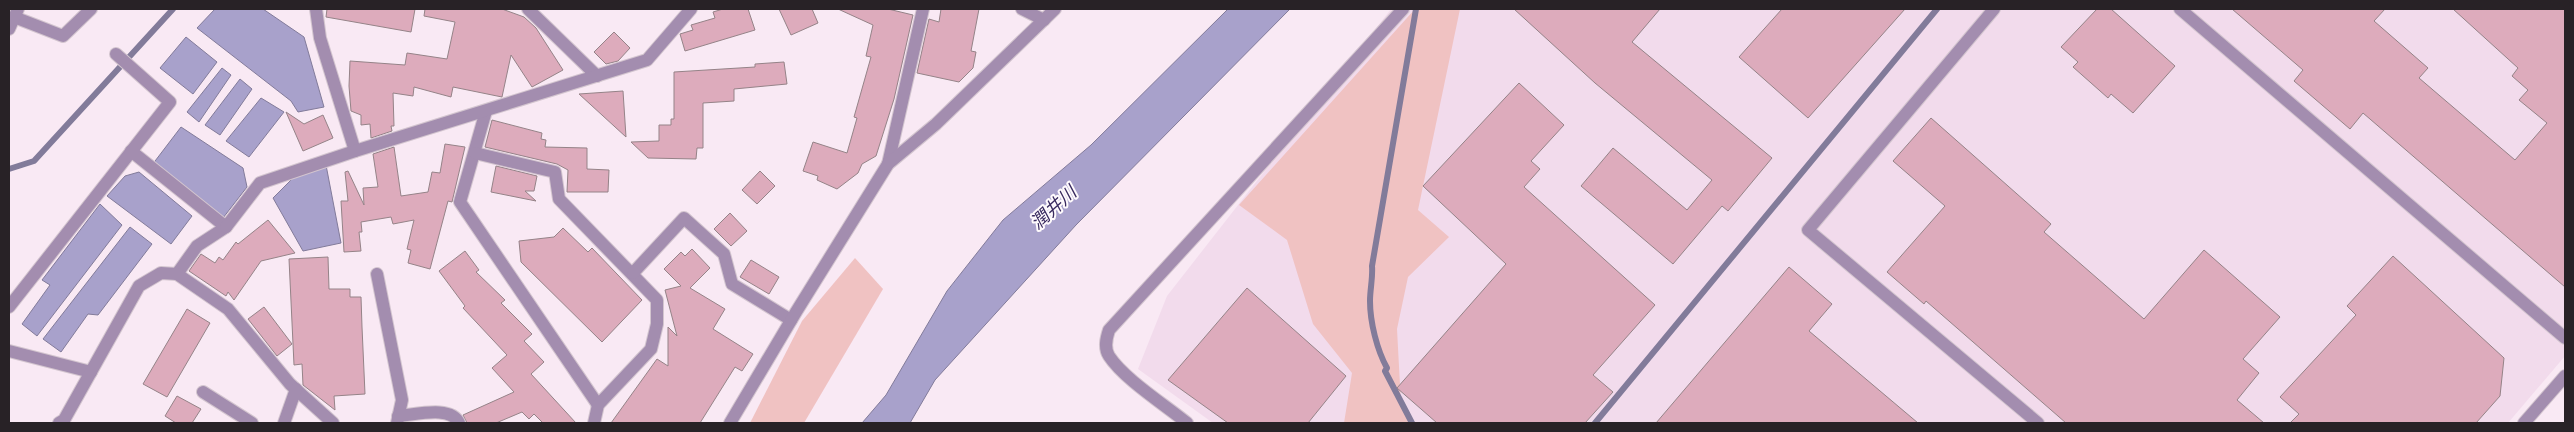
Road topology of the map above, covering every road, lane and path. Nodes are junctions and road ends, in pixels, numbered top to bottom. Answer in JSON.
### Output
{"nodes":[{"id":1,"x":92,"y":9,"type":"edge"},
{"id":2,"x":316,"y":9,"type":"edge"},
{"id":3,"x":528,"y":9,"type":"edge"},
{"id":4,"x":691,"y":9,"type":"edge"},
{"id":5,"x":923,"y":9,"type":"edge"},
{"id":6,"x":1022,"y":9,"type":"edge"},
{"id":7,"x":1055,"y":9,"type":"edge"},
{"id":8,"x":1403,"y":9,"type":"edge"},
{"id":9,"x":1994,"y":9,"type":"edge"},
{"id":10,"x":2180,"y":9,"type":"edge"},
{"id":11,"x":16,"y":13,"type":"edge"},
{"id":12,"x":1044,"y":20,"type":"junction"},
{"id":13,"x":9,"y":29,"type":"edge"},
{"id":14,"x":116,"y":54,"type":"dead end"},
{"id":15,"x":597,"y":76,"type":"junction"},
{"id":16,"x":486,"y":111,"type":"junction"},
{"id":17,"x":355,"y":151,"type":"junction"},
{"id":18,"x":130,"y":152,"type":"junction"},
{"id":19,"x":475,"y":153,"type":"junction"},
{"id":20,"x":888,"y":164,"type":"junction"},
{"id":21,"x":226,"y":227,"type":"junction"},
{"id":22,"x":633,"y":273,"type":"junction"},
{"id":23,"x":177,"y":274,"type":"junction"},
{"id":24,"x":377,"y":274,"type":"dead end"},
{"id":25,"x":9,"y":307,"type":"edge"},
{"id":26,"x":791,"y":320,"type":"junction"},
{"id":27,"x":2565,"y":338,"type":"edge"},
{"id":28,"x":9,"y":351,"type":"edge"},
{"id":29,"x":91,"y":372,"type":"junction"},
{"id":30,"x":2565,"y":376,"type":"edge"},
{"id":31,"x":296,"y":389,"type":"junction"},
{"id":32,"x":203,"y":392,"type":"dead end"},
{"id":33,"x":598,"y":405,"type":"junction"},
{"id":34,"x":398,"y":419,"type":"edge"},
{"id":35,"x":59,"y":423,"type":"edge"},
{"id":36,"x":252,"y":423,"type":"edge"},
{"id":37,"x":284,"y":423,"type":"edge"},
{"id":38,"x":333,"y":423,"type":"edge"},
{"id":39,"x":458,"y":423,"type":"edge"},
{"id":40,"x":594,"y":423,"type":"edge"},
{"id":41,"x":730,"y":423,"type":"edge"},
{"id":42,"x":1187,"y":423,"type":"edge"},
{"id":43,"x":2038,"y":423,"type":"edge"},
{"id":44,"x":2524,"y":423,"type":"edge"}],
"edges":[{"from":1,"to":11,"type":"street"},
{"from":2,"to":17,"type":"street"},
{"from":3,"to":15,"type":"street"},
{"from":4,"to":15,"type":"street"},
{"from":5,"to":20,"type":"street"},
{"from":6,"to":12,"type":"street"},
{"from":7,"to":12,"type":"street"},
{"from":8,"to":42,"type":"street"},
{"from":9,"to":43,"type":"street"},
{"from":10,"to":27,"type":"street"},
{"from":11,"to":13,"type":"street"},
{"from":12,"to":20,"type":"street"},
{"from":14,"to":18,"type":"street"},
{"from":15,"to":16,"type":"street"},
{"from":16,"to":17,"type":"street"},
{"from":16,"to":19,"type":"street"},
{"from":17,"to":21,"type":"street"},
{"from":18,"to":21,"type":"street"},
{"from":18,"to":25,"type":"street"},
{"from":19,"to":22,"type":"street"},
{"from":19,"to":33,"type":"street"},
{"from":20,"to":26,"type":"street"},
{"from":21,"to":23,"type":"street"},
{"from":22,"to":26,"type":"street"},
{"from":22,"to":33,"type":"street"},
{"from":23,"to":29,"type":"street"},
{"from":23,"to":31,"type":"street"},
{"from":24,"to":34,"type":"street"},
{"from":26,"to":41,"type":"street"},
{"from":28,"to":29,"type":"street"},
{"from":29,"to":35,"type":"street"},
{"from":30,"to":44,"type":"street"},
{"from":31,"to":37,"type":"street"},
{"from":31,"to":38,"type":"street"},
{"from":32,"to":36,"type":"street"},
{"from":33,"to":40,"type":"street"},
{"from":34,"to":39,"type":"street"}]}
